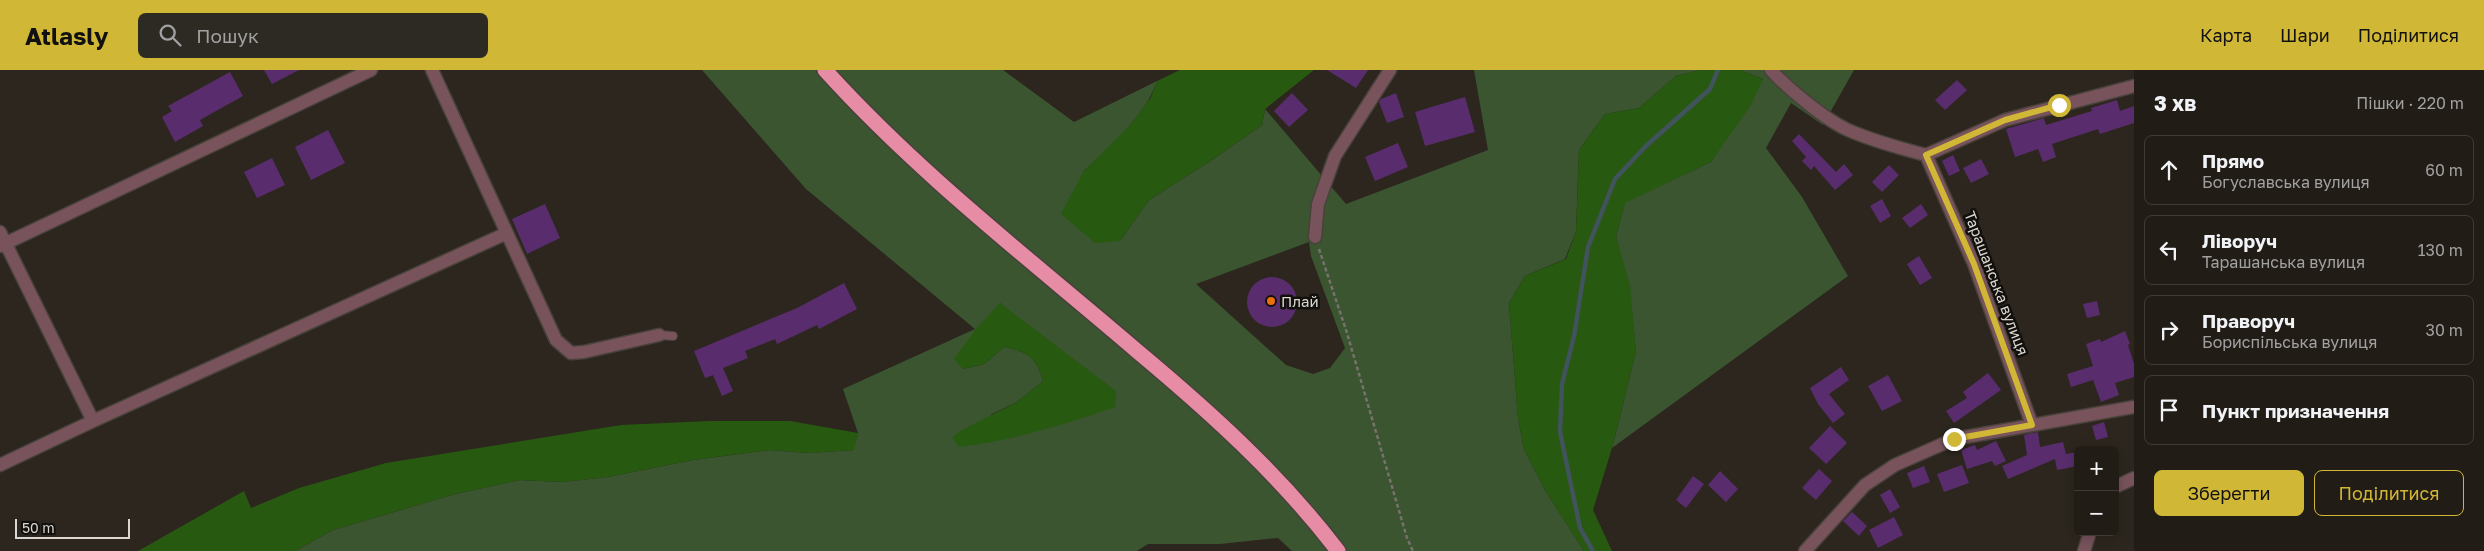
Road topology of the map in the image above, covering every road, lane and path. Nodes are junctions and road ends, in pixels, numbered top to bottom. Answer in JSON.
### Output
{"nodes":[{"id":1,"x":371,"y":70,"type":"edge"},
{"id":2,"x":432,"y":70,"type":"edge"},
{"id":3,"x":825,"y":70,"type":"edge"},
{"id":4,"x":1390,"y":70,"type":"edge"},
{"id":5,"x":1771,"y":70,"type":"edge"},
{"id":6,"x":2134,"y":86,"type":"edge"},
{"id":7,"x":1926,"y":155,"type":"junction"},
{"id":8,"x":507,"y":233,"type":"junction"},
{"id":9,"x":1315,"y":237,"type":"joint"},
{"id":10,"x":2,"y":240,"type":"edge"},
{"id":11,"x":659,"y":335,"type":"joint"},
{"id":12,"x":673,"y":336,"type":"dead end"},
{"id":13,"x":2134,"y":407,"type":"edge"},
{"id":14,"x":93,"y":421,"type":"junction"},
{"id":15,"x":2032,"y":425,"type":"junction"},
{"id":16,"x":0,"y":466,"type":"edge"},
{"id":17,"x":2134,"y":478,"type":"edge"},
{"id":18,"x":2119,"y":485,"type":"edge"},
{"id":19,"x":2089,"y":536,"type":"edge"},
{"id":20,"x":1338,"y":551,"type":"edge"},
{"id":21,"x":1413,"y":551,"type":"edge"},
{"id":22,"x":1805,"y":551,"type":"edge"},
{"id":23,"x":2084,"y":551,"type":"edge"}],
"edges":[{"from":1,"to":10,"type":"street"},
{"from":2,"to":8,"type":"street"},
{"from":3,"to":20,"type":"highway"},
{"from":4,"to":9,"type":"street"},
{"from":5,"to":7,"type":"street"},
{"from":6,"to":7,"type":"street"},
{"from":7,"to":15,"type":"street","name":"Тарашанська вулиця"},
{"from":8,"to":11,"type":"street"},
{"from":8,"to":14,"type":"street"},
{"from":9,"to":21,"type":"path"},
{"from":10,"to":14,"type":"street"},
{"from":11,"to":12,"type":"lane"},
{"from":13,"to":15,"type":"street"},
{"from":14,"to":16,"type":"street"},
{"from":15,"to":22,"type":"street"},
{"from":17,"to":18,"type":"street"},
{"from":19,"to":23,"type":"street"}]}
